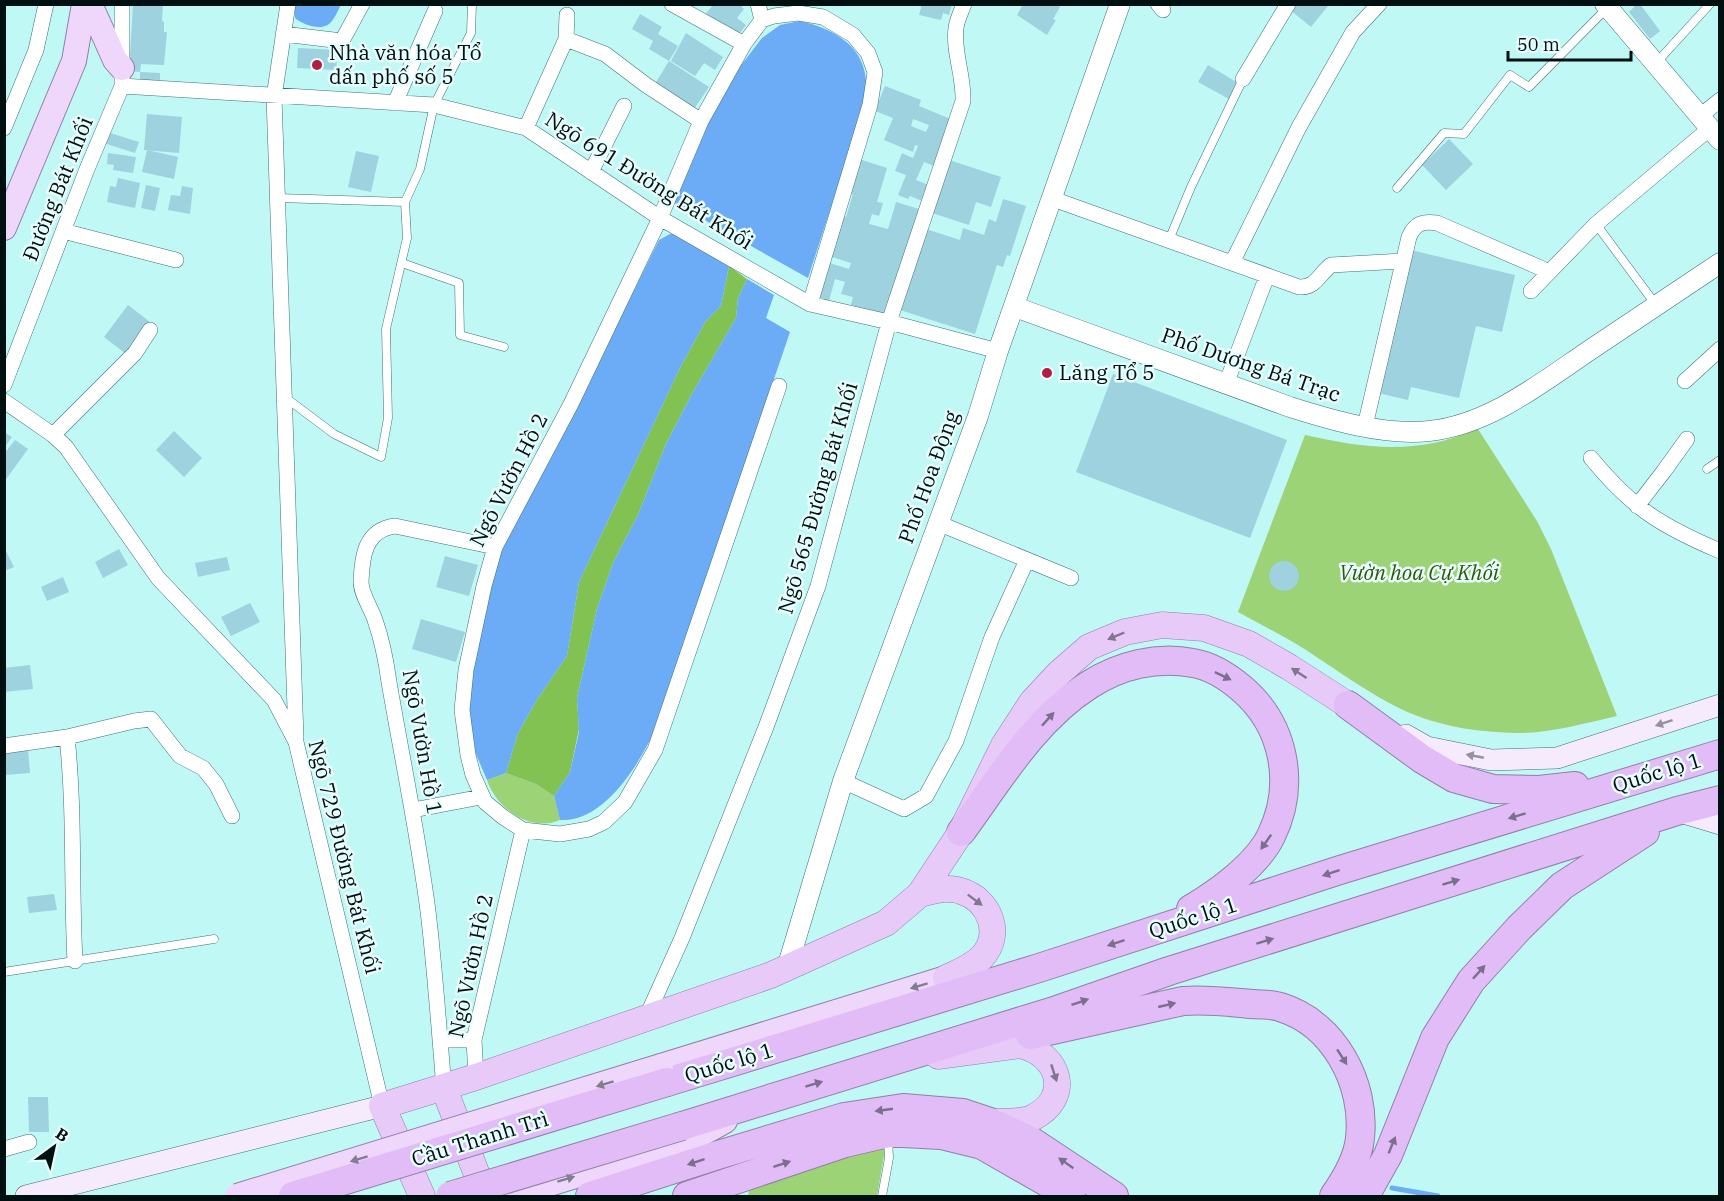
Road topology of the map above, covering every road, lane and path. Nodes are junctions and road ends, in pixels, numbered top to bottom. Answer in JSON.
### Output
{"nodes":[{"id":1,"x":46,"y":4,"type":"edge"},
{"id":2,"x":84,"y":4,"type":"edge"},
{"id":3,"x":90,"y":4,"type":"edge"},
{"id":4,"x":122,"y":4,"type":"edge"},
{"id":5,"x":288,"y":4,"type":"edge"},
{"id":6,"x":362,"y":4,"type":"edge"},
{"id":7,"x":472,"y":4,"type":"edge"},
{"id":8,"x":672,"y":4,"type":"edge"},
{"id":9,"x":758,"y":4,"type":"edge"},
{"id":10,"x":964,"y":4,"type":"edge"},
{"id":11,"x":1120,"y":4,"type":"edge"},
{"id":12,"x":1288,"y":4,"type":"edge"},
{"id":13,"x":1379,"y":4,"type":"edge"},
{"id":14,"x":1710,"y":4,"type":"edge"},
{"id":15,"x":1608,"y":5,"type":"edge"},
{"id":16,"x":435,"y":11,"type":"dead end"},
{"id":17,"x":825,"y":11,"type":"edge"},
{"id":18,"x":567,"y":15,"type":"dead end"},
{"id":19,"x":762,"y":20,"type":"junction"},
{"id":20,"x":283,"y":34,"type":"junction"},
{"id":21,"x":566,"y":39,"type":"junction"},
{"id":22,"x":744,"y":44,"type":"junction"},
{"id":23,"x":1656,"y":63,"type":"junction"},
{"id":24,"x":122,"y":77,"type":"junction"},
{"id":25,"x":1243,"y":79,"type":"joint"},
{"id":26,"x":274,"y":97,"type":"junction"},
{"id":27,"x":1719,"y":100,"type":"edge"},
{"id":28,"x":395,"y":103,"type":"junction"},
{"id":29,"x":434,"y":105,"type":"junction"},
{"id":30,"x":624,"y":106,"type":"dead end"},
{"id":31,"x":8,"y":111,"type":"edge"},
{"id":32,"x":701,"y":122,"type":"junction"},
{"id":33,"x":4,"y":128,"type":"edge"},
{"id":34,"x":526,"y":128,"type":"junction"},
{"id":35,"x":1709,"y":128,"type":"edge"},
{"id":36,"x":591,"y":172,"type":"junction"},
{"id":37,"x":1397,"y":188,"type":"dead end"},
{"id":38,"x":278,"y":198,"type":"junction"},
{"id":39,"x":1053,"y":199,"type":"junction"},
{"id":40,"x":405,"y":202,"type":"junction"},
{"id":41,"x":660,"y":218,"type":"junction"},
{"id":42,"x":1596,"y":224,"type":"junction"},
{"id":43,"x":4,"y":228,"type":"edge"},
{"id":44,"x":63,"y":231,"type":"junction"},
{"id":45,"x":1169,"y":240,"type":"junction"},
{"id":46,"x":176,"y":260,"type":"dead end"},
{"id":47,"x":1403,"y":261,"type":"junction"},
{"id":48,"x":1232,"y":263,"type":"junction"},
{"id":49,"x":1719,"y":263,"type":"edge"},
{"id":50,"x":402,"y":264,"type":"junction"},
{"id":51,"x":1543,"y":269,"type":"dead end"},
{"id":52,"x":1267,"y":276,"type":"junction"},
{"id":53,"x":1531,"y":291,"type":"dead end"},
{"id":54,"x":810,"y":304,"type":"junction"},
{"id":55,"x":1656,"y":305,"type":"junction"},
{"id":56,"x":1015,"y":307,"type":"junction"},
{"id":57,"x":889,"y":322,"type":"junction"},
{"id":58,"x":150,"y":330,"type":"dead end"},
{"id":59,"x":504,"y":347,"type":"dead end"},
{"id":60,"x":1719,"y":349,"type":"edge"},
{"id":61,"x":999,"y":351,"type":"junction"},
{"id":62,"x":1685,"y":381,"type":"dead end"},
{"id":63,"x":1226,"y":384,"type":"junction"},
{"id":64,"x":4,"y":385,"type":"edge"},
{"id":65,"x":779,"y":386,"type":"dead end"},
{"id":66,"x":285,"y":398,"type":"junction"},
{"id":67,"x":4,"y":401,"type":"edge"},
{"id":68,"x":1365,"y":426,"type":"junction"},
{"id":69,"x":53,"y":435,"type":"junction"},
{"id":70,"x":1687,"y":439,"type":"dead end"},
{"id":71,"x":1591,"y":458,"type":"dead end"},
{"id":72,"x":1719,"y":460,"type":"edge"},
{"id":73,"x":1707,"y":470,"type":"dead end"},
{"id":74,"x":1636,"y":506,"type":"junction"},
{"id":75,"x":938,"y":523,"type":"junction"},
{"id":76,"x":495,"y":547,"type":"junction"},
{"id":77,"x":1719,"y":551,"type":"edge"},
{"id":78,"x":1028,"y":560,"type":"junction"},
{"id":79,"x":1071,"y":578,"type":"dead end"},
{"id":80,"x":1348,"y":705,"type":"junction"},
{"id":81,"x":1719,"y":705,"type":"edge"},
{"id":82,"x":67,"y":737,"type":"junction"},
{"id":83,"x":296,"y":742,"type":"junction"},
{"id":84,"x":4,"y":746,"type":"edge"},
{"id":85,"x":1719,"y":754,"type":"edge"},
{"id":86,"x":843,"y":781,"type":"junction"},
{"id":87,"x":1633,"y":781,"type":"junction"},
{"id":88,"x":482,"y":796,"type":"junction"},
{"id":89,"x":1719,"y":800,"type":"edge"},
{"id":90,"x":413,"y":810,"type":"junction"},
{"id":91,"x":1677,"y":811,"type":"junction"},
{"id":92,"x":232,"y":816,"type":"dead end"},
{"id":93,"x":1719,"y":824,"type":"edge"},
{"id":94,"x":523,"y":830,"type":"junction"},
{"id":95,"x":961,"y":832,"type":"junction"},
{"id":96,"x":920,"y":894,"type":"junction"},
{"id":97,"x":1160,"y":929,"type":"junction"},
{"id":98,"x":214,"y":939,"type":"dead end"},
{"id":99,"x":75,"y":962,"type":"junction"},
{"id":100,"x":787,"y":968,"type":"junction"},
{"id":101,"x":1039,"y":968,"type":"junction"},
{"id":102,"x":4,"y":972,"type":"edge"},
{"id":103,"x":946,"y":978,"type":"junction"},
{"id":104,"x":658,"y":991,"type":"junction"},
{"id":105,"x":681,"y":1007,"type":"junction"},
{"id":106,"x":646,"y":1018,"type":"junction"},
{"id":107,"x":440,"y":1040,"type":"junction"},
{"id":108,"x":474,"y":1040,"type":"junction"},
{"id":109,"x":884,"y":1063,"type":"junction"},
{"id":110,"x":664,"y":1074,"type":"junction"},
{"id":111,"x":476,"y":1077,"type":"junction"},
{"id":112,"x":444,"y":1088,"type":"junction"},
{"id":113,"x":382,"y":1106,"type":"junction"},
{"id":114,"x":990,"y":1122,"type":"junction"},
{"id":115,"x":888,"y":1133,"type":"junction"},
{"id":116,"x":684,"y":1134,"type":"junction"},
{"id":117,"x":29,"y":1142,"type":"dead end"},
{"id":118,"x":4,"y":1149,"type":"edge"},
{"id":119,"x":26,"y":1197,"type":"edge"},
{"id":120,"x":237,"y":1197,"type":"edge"},
{"id":121,"x":293,"y":1197,"type":"edge"},
{"id":122,"x":422,"y":1197,"type":"edge"},
{"id":123,"x":450,"y":1197,"type":"edge"},
{"id":124,"x":485,"y":1197,"type":"edge"},
{"id":125,"x":510,"y":1197,"type":"edge"},
{"id":126,"x":590,"y":1197,"type":"edge"},
{"id":127,"x":687,"y":1197,"type":"edge"},
{"id":128,"x":882,"y":1197,"type":"edge"},
{"id":129,"x":1071,"y":1197,"type":"edge"},
{"id":130,"x":1114,"y":1197,"type":"edge"},
{"id":131,"x":1334,"y":1197,"type":"edge"},
{"id":132,"x":1365,"y":1197,"type":"edge"}],
"edges":[{"from":1,"to":31,"type":"street"},
{"from":2,"to":43,"type":"main road"},
{"from":3,"to":24,"type":"main road"},
{"from":4,"to":24,"type":"street","name":"Đường Bát Khối"},
{"from":5,"to":20,"type":"street"},
{"from":6,"to":20,"type":"street"},
{"from":7,"to":29,"type":"lane"},
{"from":8,"to":22,"type":"street"},
{"from":9,"to":19,"type":"street"},
{"from":10,"to":57,"type":"street","name":"Ngõ 565 Đường Bát Khối"},
{"from":11,"to":39,"type":"street","name":"Phố Hoa Động"},
{"from":12,"to":25,"type":"street"},
{"from":13,"to":48,"type":"street"},
{"from":14,"to":23,"type":"lane"},
{"from":15,"to":23,"type":"street"},
{"from":15,"to":37,"type":"lane"},
{"from":16,"to":28,"type":"street"},
{"from":17,"to":19,"type":"street"},
{"from":17,"to":54,"type":"street"},
{"from":18,"to":21,"type":"street"},
{"from":19,"to":22,"type":"street","name":"Ngõ Vườn Hồ 2"},
{"from":20,"to":26,"type":"street"},
{"from":21,"to":32,"type":"street"},
{"from":21,"to":34,"type":"street"},
{"from":22,"to":32,"type":"street","name":"Ngõ Vườn Hồ 2"},
{"from":23,"to":35,"type":"street"},
{"from":24,"to":26,"type":"street","name":"Ngõ 691 Đường Bát Khối"},
{"from":24,"to":44,"type":"street","name":"Đường Bát Khối"},
{"from":25,"to":45,"type":"lane"},
{"from":26,"to":28,"type":"street","name":"Ngõ 691 Đường Bát Khối"},
{"from":26,"to":38,"type":"street"},
{"from":27,"to":35,"type":"street"},
{"from":28,"to":29,"type":"street","name":"Ngõ 691 Đường Bát Khối"},
{"from":29,"to":34,"type":"street","name":"Ngõ 691 Đường Bát Khối"},
{"from":29,"to":40,"type":"lane"},
{"from":30,"to":36,"type":"street"},
{"from":31,"to":33,"type":"street"},
{"from":32,"to":41,"type":"street","name":"Ngõ Vườn Hồ 2"},
{"from":34,"to":36,"type":"street","name":"Ngõ 691 Đường Bát Khối"},
{"from":35,"to":42,"type":"street"},
{"from":36,"to":41,"type":"street","name":"Ngõ 691 Đường Bát Khối"},
{"from":38,"to":40,"type":"lane"},
{"from":38,"to":66,"type":"street"},
{"from":39,"to":45,"type":"street"},
{"from":39,"to":56,"type":"street","name":"Phố Hoa Động"},
{"from":40,"to":50,"type":"lane"},
{"from":41,"to":54,"type":"street","name":"Ngõ 691 Đường Bát Khối"},
{"from":41,"to":76,"type":"street","name":"Ngõ Vườn Hồ 2"},
{"from":42,"to":53,"type":"street"},
{"from":42,"to":55,"type":"lane"},
{"from":44,"to":46,"type":"street"},
{"from":44,"to":64,"type":"street","name":"Đường Bát Khối"},
{"from":45,"to":48,"type":"street"},
{"from":47,"to":51,"type":"street"},
{"from":47,"to":52,"type":"street"},
{"from":47,"to":68,"type":"street"},
{"from":48,"to":52,"type":"street"},
{"from":49,"to":55,"type":"street","name":"Phố Dương Bá Trạc"},
{"from":50,"to":59,"type":"lane"},
{"from":50,"to":66,"type":"lane"},
{"from":52,"to":63,"type":"street"},
{"from":54,"to":57,"type":"street","name":"Ngõ 691 Đường Bát Khối"},
{"from":55,"to":68,"type":"street","name":"Phố Dương Bá Trạc"},
{"from":56,"to":61,"type":"street","name":"Phố Hoa Động"},
{"from":56,"to":63,"type":"street","name":"Phố Dương Bá Trạc"},
{"from":57,"to":61,"type":"street","name":"Ngõ 691 Đường Bát Khối"},
{"from":57,"to":104,"type":"street","name":"Ngõ 565 Đường Bát Khối"},
{"from":58,"to":69,"type":"street"},
{"from":60,"to":62,"type":"street"},
{"from":61,"to":75,"type":"street","name":"Phố Hoa Động"},
{"from":63,"to":68,"type":"street","name":"Phố Dương Bá Trạc"},
{"from":65,"to":94,"type":"street","name":"Ngõ Vườn Hồ 2"},
{"from":66,"to":83,"type":"street"},
{"from":67,"to":69,"type":"street","name":"Ngõ 729 Đường Bát Khối"},
{"from":69,"to":83,"type":"street","name":"Ngõ 729 Đường Bát Khối"},
{"from":70,"to":74,"type":"street"},
{"from":71,"to":74,"type":"street"},
{"from":72,"to":73,"type":"lane"},
{"from":74,"to":77,"type":"street"},
{"from":75,"to":78,"type":"street"},
{"from":75,"to":86,"type":"street","name":"Phố Hoa Động"},
{"from":76,"to":88,"type":"street","name":"Ngõ Vườn Hồ 2"},
{"from":76,"to":90,"type":"street","name":"Ngõ Vườn Hồ 1"},
{"from":78,"to":79,"type":"street"},
{"from":78,"to":86,"type":"street"},
{"from":81,"to":80,"type":"main road","one_way":true},
{"from":80,"to":87,"type":"highway"},
{"from":80,"to":95,"type":"highway","one_way":true},
{"from":82,"to":84,"type":"street"},
{"from":82,"to":92,"type":"street"},
{"from":82,"to":99,"type":"street"},
{"from":83,"to":113,"type":"street","name":"Ngõ 729 Đường Bát Khối"},
{"from":85,"to":87,"type":"highway","name":"Quốc lộ 1"},
{"from":86,"to":100,"type":"street","name":"Phố Hoa Động"},
{"from":87,"to":97,"type":"highway","name":"Quốc lộ 1","one_way":true},
{"from":88,"to":90,"type":"street"},
{"from":88,"to":94,"type":"street","name":"Ngõ Vườn Hồ 2"},
{"from":89,"to":91,"type":"highway","name":"Quốc lộ 1"},
{"from":90,"to":107,"type":"street","name":"Ngõ Vườn Hồ 1"},
{"from":91,"to":93,"type":"main road"},
{"from":109,"to":91,"type":"highway","name":"Quốc lộ 1","one_way":true},
{"from":132,"to":91,"type":"highway","one_way":true},
{"from":94,"to":108,"type":"street","name":"Ngõ Vườn Hồ 2"},
{"from":95,"to":96,"type":"highway"},
{"from":95,"to":97,"type":"highway","one_way":true},
{"from":96,"to":100,"type":"highway"},
{"from":96,"to":103,"type":"highway","one_way":true},
{"from":97,"to":101,"type":"highway","name":"Quốc lộ 1","one_way":true},
{"from":98,"to":99,"type":"lane"},
{"from":99,"to":102,"type":"lane"},
{"from":100,"to":105,"type":"highway"},
{"from":101,"to":103,"type":"main road"},
{"from":101,"to":110,"type":"highway","name":"Quốc lộ 1"},
{"from":103,"to":110,"type":"main road","one_way":true},
{"from":104,"to":105,"type":"street"},
{"from":104,"to":106,"type":"street","name":"Ngõ 565 Đường Bát Khối"},
{"from":105,"to":106,"type":"highway"},
{"from":106,"to":111,"type":"highway"},
{"from":107,"to":108,"type":"street"},
{"from":107,"to":112,"type":"street","name":"Ngõ Vườn Hồ 1"},
{"from":108,"to":111,"type":"street","name":"Ngõ Vườn Hồ 2"},
{"from":109,"to":114,"type":"highway","one_way":true},
{"from":116,"to":109,"type":"highway","name":"Quốc lộ 1","one_way":true},
{"from":109,"to":131,"type":"highway","one_way":true},
{"from":110,"to":120,"type":"main road","one_way":true,"bridge":true},
{"from":110,"to":121,"type":"highway","name":"Cầu Thanh Trì","bridge":true},
{"from":111,"to":112,"type":"highway"},
{"from":112,"to":113,"type":"highway"},
{"from":112,"to":124,"type":"highway"},
{"from":113,"to":119,"type":"main road"},
{"from":113,"to":122,"type":"highway"},
{"from":114,"to":126,"type":"highway","one_way":true},
{"from":130,"to":114,"type":"highway","one_way":true},
{"from":127,"to":115,"type":"highway","one_way":true},
{"from":115,"to":128,"type":"lane"},
{"from":115,"to":129,"type":"highway"},
{"from":116,"to":123,"type":"highway","bridge":true},
{"from":125,"to":116,"type":"main road","one_way":true},
{"from":117,"to":118,"type":"street"}]}
